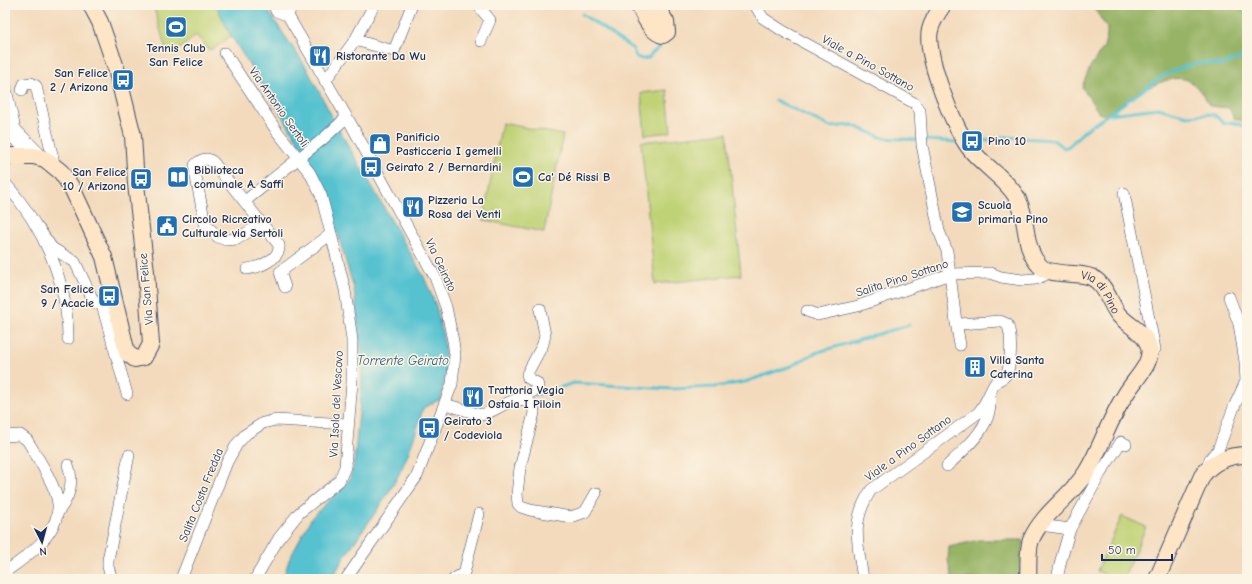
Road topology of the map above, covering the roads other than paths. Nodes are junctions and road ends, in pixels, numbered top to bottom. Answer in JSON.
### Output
{"nodes":[{"id":1,"x":91,"y":5,"type":"edge"},
{"id":2,"x":274,"y":5,"type":"edge"},
{"id":3,"x":374,"y":5,"type":"edge"},
{"id":4,"x":412,"y":5,"type":"edge"},
{"id":5,"x":482,"y":5,"type":"edge"},
{"id":6,"x":639,"y":5,"type":"edge"},
{"id":7,"x":655,"y":5,"type":"edge"},
{"id":8,"x":755,"y":5,"type":"edge"},
{"id":9,"x":943,"y":5,"type":"edge"},
{"id":10,"x":289,"y":9,"type":"edge"},
{"id":11,"x":355,"y":40,"type":"junction"},
{"id":12,"x":481,"y":41,"type":"dead end"},
{"id":13,"x":225,"y":53,"type":"dead end"},
{"id":14,"x":325,"y":80,"type":"junction"},
{"id":15,"x":5,"y":85,"type":"edge"},
{"id":16,"x":22,"y":90,"type":"dead end"},
{"id":17,"x":347,"y":117,"type":"junction"},
{"id":18,"x":5,"y":132,"type":"edge"},
{"id":19,"x":5,"y":156,"type":"edge"},
{"id":20,"x":299,"y":158,"type":"junction"},
{"id":21,"x":45,"y":161,"type":"junction"},
{"id":22,"x":5,"y":183,"type":"edge"},
{"id":23,"x":1124,"y":193,"type":"dead end"},
{"id":24,"x":245,"y":201,"type":"junction"},
{"id":25,"x":262,"y":223,"type":"junction"},
{"id":26,"x":39,"y":229,"type":"junction"},
{"id":27,"x":331,"y":234,"type":"junction"},
{"id":28,"x":247,"y":269,"type":"dead end"},
{"id":29,"x":1051,"y":272,"type":"junction"},
{"id":30,"x":950,"y":274,"type":"junction"},
{"id":31,"x":285,"y":287,"type":"dead end"},
{"id":32,"x":1229,"y":297,"type":"dead end"},
{"id":33,"x":540,"y":309,"type":"dead end"},
{"id":34,"x":807,"y":311,"type":"dead end"},
{"id":35,"x":956,"y":322,"type":"junction"},
{"id":36,"x":68,"y":339,"type":"dead end"},
{"id":37,"x":960,"y":345,"type":"dead end"},
{"id":38,"x":1139,"y":375,"type":"junction"},
{"id":39,"x":127,"y":394,"type":"dead end"},
{"id":40,"x":989,"y":395,"type":"junction"},
{"id":41,"x":518,"y":399,"type":"junction"},
{"id":42,"x":445,"y":404,"type":"junction"},
{"id":43,"x":348,"y":424,"type":"junction"},
{"id":44,"x":5,"y":436,"type":"edge"},
{"id":45,"x":1126,"y":444,"type":"dead end"},
{"id":46,"x":129,"y":455,"type":"dead end"},
{"id":47,"x":1247,"y":455,"type":"edge"},
{"id":48,"x":68,"y":464,"type":"dead end"},
{"id":49,"x":947,"y":466,"type":"dead end"},
{"id":50,"x":1206,"y":470,"type":"junction"},
{"id":51,"x":596,"y":493,"type":"dead end"},
{"id":52,"x":58,"y":512,"type":"junction"},
{"id":53,"x":479,"y":514,"type":"dead end"},
{"id":54,"x":1040,"y":525,"type":"junction"},
{"id":55,"x":1070,"y":529,"type":"junction"},
{"id":56,"x":5,"y":572,"type":"edge"},
{"id":57,"x":112,"y":579,"type":"edge"},
{"id":58,"x":181,"y":579,"type":"edge"},
{"id":59,"x":255,"y":579,"type":"edge"},
{"id":60,"x":346,"y":579,"type":"edge"},
{"id":61,"x":454,"y":579,"type":"edge"},
{"id":62,"x":863,"y":579,"type":"edge"},
{"id":63,"x":1028,"y":579,"type":"edge"},
{"id":64,"x":1057,"y":579,"type":"edge"},
{"id":65,"x":1157,"y":579,"type":"edge"}],
"edges":[{"from":1,"to":21,"type":"street","name":"Via San Felice"},
{"from":2,"to":10,"type":"street","name":"Via Geirato"},
{"from":3,"to":11,"type":"street"},
{"from":4,"to":11,"type":"street"},
{"from":5,"to":12,"type":"street"},
{"from":6,"to":7,"type":"street"},
{"from":8,"to":30,"type":"street","name":"Viale a Pino Sottano"},
{"from":9,"to":29,"type":"street"},
{"from":10,"to":14,"type":"street","name":"Via Geirato"},
{"from":11,"to":14,"type":"street"},
{"from":13,"to":20,"type":"street","name":"Via Antonio Sertoli"},
{"from":14,"to":17,"type":"street","name":"Via Geirato"},
{"from":15,"to":21,"type":"street","name":"Via San Felice"},
{"from":16,"to":21,"type":"street","name":"Via San Felice"},
{"from":17,"to":20,"type":"street"},
{"from":17,"to":42,"type":"street","name":"Via Geirato"},
{"from":18,"to":21,"type":"street","name":"Via San Felice"},
{"from":19,"to":21,"type":"street"},
{"from":20,"to":24,"type":"street","name":"Via Antonio Sertoli"},
{"from":20,"to":27,"type":"street","name":"Via Isola del Vescovo"},
{"from":22,"to":26,"type":"street"},
{"from":23,"to":38,"type":"street"},
{"from":24,"to":25,"type":"street"},
{"from":24,"to":25,"type":"street"},
{"from":25,"to":28,"type":"street"},
{"from":26,"to":36,"type":"street"},
{"from":26,"to":39,"type":"street"},
{"from":27,"to":31,"type":"street"},
{"from":27,"to":43,"type":"street","name":"Via Isola del Vescovo"},
{"from":29,"to":30,"type":"street","name":"Salita Pino Sottano"},
{"from":29,"to":38,"type":"street","name":"Via di Pino"},
{"from":30,"to":34,"type":"street","name":"Salita Pino Sottano"},
{"from":30,"to":35,"type":"street","name":"Viale a Pino Sottano"},
{"from":32,"to":50,"type":"street"},
{"from":33,"to":41,"type":"street"},
{"from":35,"to":37,"type":"street"},
{"from":35,"to":40,"type":"street","name":"Viale a Pino Sottano"},
{"from":38,"to":54,"type":"street","name":"Via di Pino"},
{"from":40,"to":49,"type":"street","name":"Viale a Pino Sottano"},
{"from":40,"to":62,"type":"street","name":"Viale a Pino Sottano"},
{"from":41,"to":42,"type":"street"},
{"from":41,"to":51,"type":"street"},
{"from":42,"to":60,"type":"street","name":"Via Geirato"},
{"from":43,"to":58,"type":"street","name":"Salita Costa Fredda"},
{"from":43,"to":59,"type":"street","name":"Via Isola del Vescovo"},
{"from":44,"to":52,"type":"street"},
{"from":45,"to":55,"type":"street"},
{"from":46,"to":57,"type":"street"},
{"from":47,"to":50,"type":"street"},
{"from":48,"to":52,"type":"street"},
{"from":50,"to":65,"type":"street"},
{"from":52,"to":56,"type":"street"},
{"from":53,"to":61,"type":"street"},
{"from":54,"to":55,"type":"street"},
{"from":54,"to":63,"type":"street","name":"Via di Pino"},
{"from":55,"to":64,"type":"street"}]}
